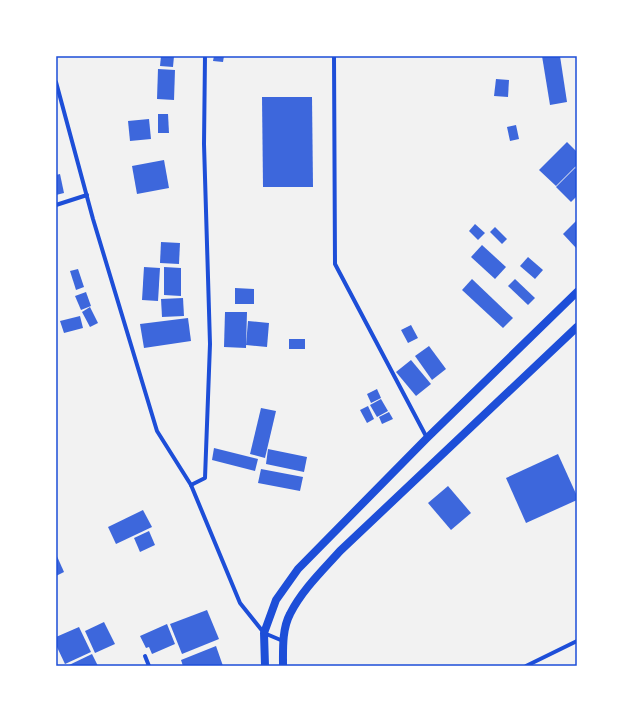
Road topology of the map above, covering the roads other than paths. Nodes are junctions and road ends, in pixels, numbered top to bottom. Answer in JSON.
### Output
{"nodes":[{"id":1,"x":205,"y":56,"type":"edge"},
{"id":2,"x":334,"y":56,"type":"edge"},
{"id":3,"x":56,"y":83,"type":"edge"},
{"id":4,"x":87,"y":195,"type":"junction"},
{"id":5,"x":56,"y":205,"type":"edge"},
{"id":6,"x":577,"y":292,"type":"edge"},
{"id":7,"x":577,"y":327,"type":"edge"},
{"id":8,"x":427,"y":438,"type":"junction"},
{"id":9,"x":191,"y":485,"type":"junction"},
{"id":10,"x":264,"y":633,"type":"junction"},
{"id":11,"x":283,"y":641,"type":"junction"},
{"id":12,"x":577,"y":641,"type":"edge"},
{"id":13,"x":144,"y":656,"type":"dead end"},
{"id":14,"x":149,"y":666,"type":"edge"},
{"id":15,"x":265,"y":666,"type":"edge"},
{"id":16,"x":284,"y":666,"type":"edge"},
{"id":17,"x":526,"y":666,"type":"edge"}],
"edges":[{"from":1,"to":9,"type":"street"},
{"from":2,"to":8,"type":"street"},
{"from":3,"to":4,"type":"street"},
{"from":4,"to":5,"type":"street"},
{"from":4,"to":9,"type":"street"},
{"from":6,"to":8,"type":"main road"},
{"from":7,"to":11,"type":"main road"},
{"from":8,"to":10,"type":"main road"},
{"from":9,"to":10,"type":"street"},
{"from":10,"to":11,"type":"street"},
{"from":10,"to":15,"type":"main road"},
{"from":11,"to":16,"type":"main road"},
{"from":12,"to":17,"type":"street"},
{"from":13,"to":14,"type":"street"}]}
